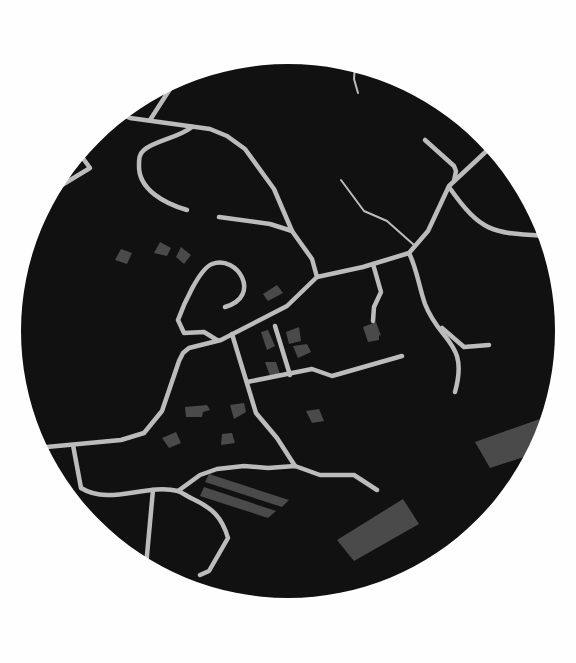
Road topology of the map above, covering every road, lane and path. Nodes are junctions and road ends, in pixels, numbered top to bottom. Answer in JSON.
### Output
{"nodes":[{"id":1,"x":354,"y":73,"type":"edge"},
{"id":2,"x":358,"y":93,"type":"dead end"},
{"id":3,"x":167,"y":94,"type":"edge"},
{"id":4,"x":129,"y":117,"type":"edge"},
{"id":5,"x":150,"y":120,"type":"junction"},
{"id":6,"x":192,"y":127,"type":"junction"},
{"id":7,"x":425,"y":140,"type":"dead end"},
{"id":8,"x":486,"y":152,"type":"edge"},
{"id":9,"x":84,"y":159,"type":"edge"},
{"id":10,"x":341,"y":180,"type":"dead end"},
{"id":11,"x":67,"y":182,"type":"edge"},
{"id":12,"x":451,"y":184,"type":"junction"},
{"id":13,"x":187,"y":210,"type":"dead end"},
{"id":14,"x":219,"y":217,"type":"dead end"},
{"id":15,"x":292,"y":231,"type":"junction"},
{"id":16,"x":537,"y":236,"type":"edge"},
{"id":17,"x":415,"y":246,"type":"junction"},
{"id":18,"x":409,"y":253,"type":"junction"},
{"id":19,"x":373,"y":264,"type":"junction"},
{"id":20,"x":317,"y":277,"type":"junction"},
{"id":21,"x":225,"y":307,"type":"dead end"},
{"id":22,"x":373,"y":321,"type":"dead end"},
{"id":23,"x":436,"y":322,"type":"junction"},
{"id":24,"x":275,"y":326,"type":"dead end"},
{"id":25,"x":232,"y":334,"type":"junction"},
{"id":26,"x":217,"y":341,"type":"junction"},
{"id":27,"x":489,"y":345,"type":"dead end"},
{"id":28,"x":402,"y":356,"type":"dead end"},
{"id":29,"x":290,"y":375,"type":"junction"},
{"id":30,"x":247,"y":382,"type":"junction"},
{"id":31,"x":455,"y":392,"type":"dead end"},
{"id":32,"x":73,"y":445,"type":"junction"},
{"id":33,"x":48,"y":447,"type":"edge"},
{"id":34,"x":295,"y":466,"type":"junction"},
{"id":35,"x":153,"y":490,"type":"junction"},
{"id":36,"x":377,"y":490,"type":"dead end"},
{"id":37,"x":178,"y":491,"type":"junction"},
{"id":38,"x":147,"y":558,"type":"edge"},
{"id":39,"x":200,"y":575,"type":"dead end"}],
"edges":[{"from":1,"to":2,"type":"lane"},
{"from":3,"to":5,"type":"street"},
{"from":4,"to":5,"type":"street"},
{"from":5,"to":6,"type":"street"},
{"from":6,"to":13,"type":"street"},
{"from":6,"to":15,"type":"street"},
{"from":7,"to":12,"type":"street"},
{"from":8,"to":12,"type":"street"},
{"from":9,"to":11,"type":"street"},
{"from":10,"to":17,"type":"lane"},
{"from":12,"to":16,"type":"street"},
{"from":12,"to":17,"type":"street"},
{"from":14,"to":15,"type":"street"},
{"from":15,"to":20,"type":"street"},
{"from":17,"to":18,"type":"street"},
{"from":18,"to":19,"type":"street"},
{"from":18,"to":23,"type":"street"},
{"from":19,"to":20,"type":"street"},
{"from":19,"to":22,"type":"street"},
{"from":20,"to":25,"type":"street"},
{"from":21,"to":26,"type":"street"},
{"from":23,"to":27,"type":"street"},
{"from":23,"to":31,"type":"street"},
{"from":24,"to":29,"type":"street"},
{"from":25,"to":26,"type":"street"},
{"from":25,"to":30,"type":"street"},
{"from":26,"to":32,"type":"street"},
{"from":28,"to":29,"type":"street"},
{"from":29,"to":30,"type":"street"},
{"from":30,"to":34,"type":"street"},
{"from":32,"to":33,"type":"street"},
{"from":32,"to":35,"type":"street"},
{"from":34,"to":36,"type":"street"},
{"from":34,"to":37,"type":"street"},
{"from":35,"to":37,"type":"street"},
{"from":35,"to":38,"type":"street"},
{"from":37,"to":39,"type":"street"}]}
